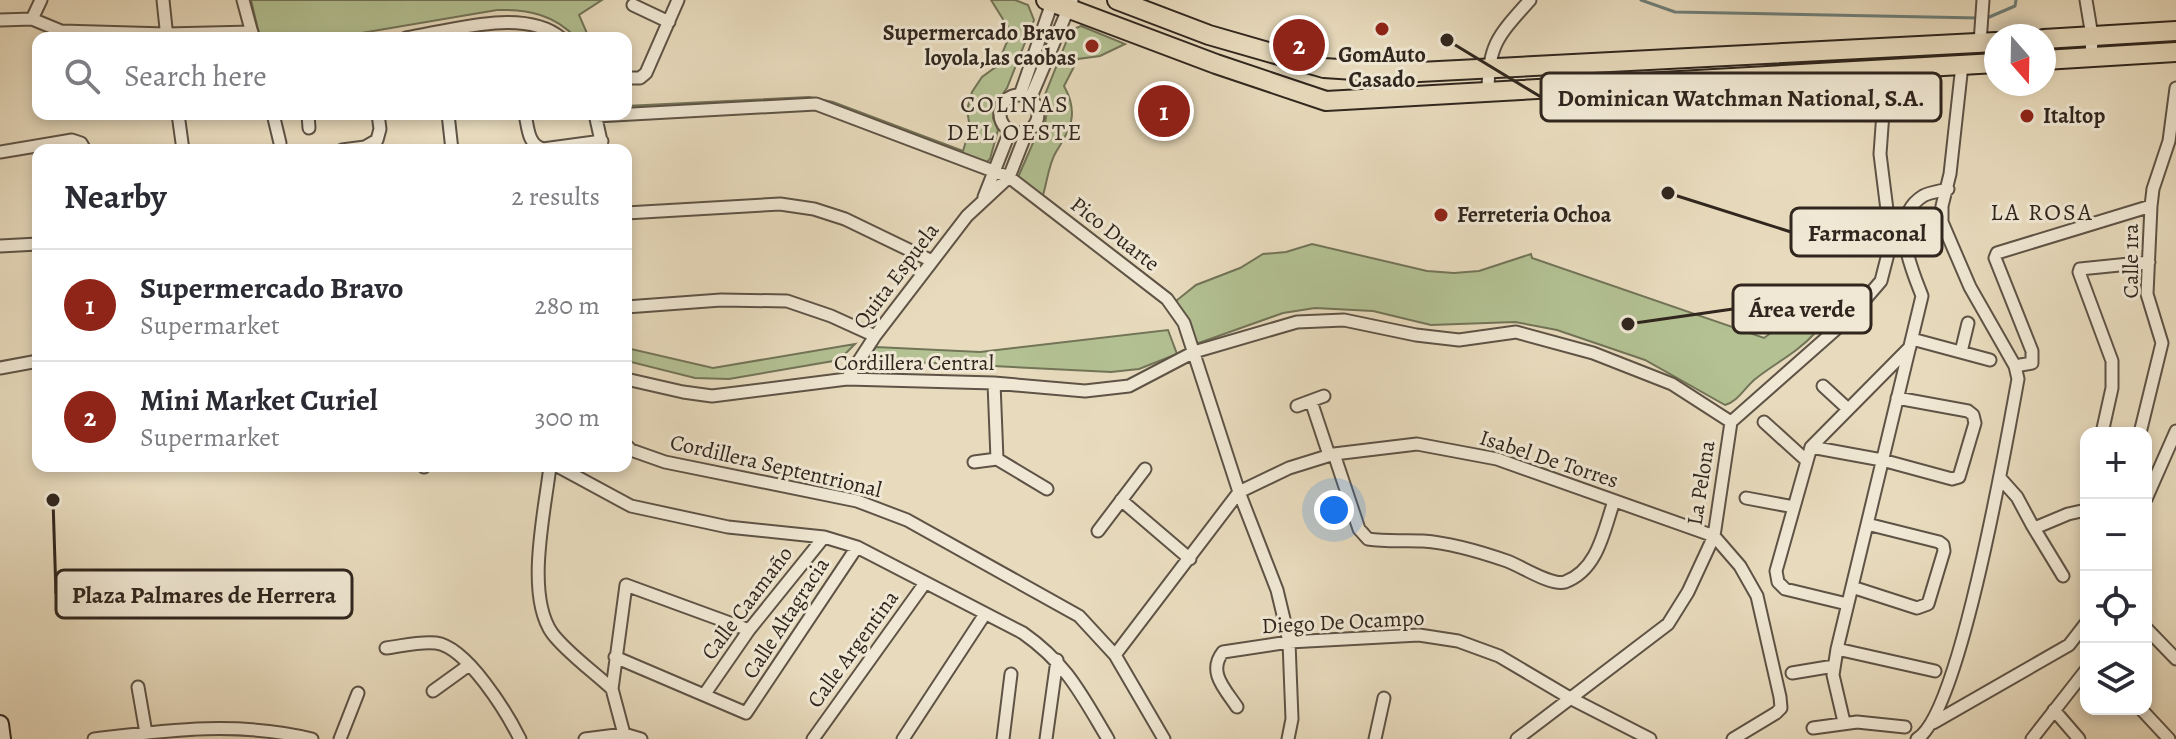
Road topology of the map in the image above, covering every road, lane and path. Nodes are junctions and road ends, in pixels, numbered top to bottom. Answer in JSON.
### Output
{"nodes":[{"id":1,"x":41,"y":0,"type":"edge"},
{"id":2,"x":163,"y":0,"type":"edge"},
{"id":3,"x":243,"y":0,"type":"edge"},
{"id":4,"x":678,"y":0,"type":"edge"},
{"id":5,"x":1117,"y":0,"type":"edge"},
{"id":6,"x":1530,"y":0,"type":"edge"},
{"id":7,"x":2086,"y":0,"type":"edge"},
{"id":8,"x":1059,"y":2,"type":"edge"},
{"id":9,"x":633,"y":5,"type":"dead end"},
{"id":10,"x":32,"y":19,"type":"junction"},
{"id":11,"x":0,"y":20,"type":"edge"},
{"id":12,"x":669,"y":22,"type":"junction"},
{"id":13,"x":506,"y":23,"type":"junction"},
{"id":14,"x":2176,"y":31,"type":"edge"},
{"id":15,"x":82,"y":32,"type":"edge"},
{"id":16,"x":166,"y":32,"type":"edge"},
{"id":17,"x":252,"y":32,"type":"edge"},
{"id":18,"x":450,"y":32,"type":"edge"},
{"id":19,"x":507,"y":32,"type":"edge"},
{"id":20,"x":550,"y":32,"type":"edge"},
{"id":21,"x":2092,"y":36,"type":"junction"},
{"id":22,"x":1984,"y":38,"type":"edge"},
{"id":23,"x":2056,"y":38,"type":"edge"},
{"id":24,"x":1814,"y":50,"type":"junction"},
{"id":25,"x":2176,"y":52,"type":"edge"},
{"id":26,"x":2091,"y":58,"type":"junction"},
{"id":27,"x":2056,"y":59,"type":"edge"},
{"id":28,"x":1984,"y":64,"type":"edge"},
{"id":29,"x":1962,"y":65,"type":"junction"},
{"id":30,"x":1488,"y":69,"type":"junction"},
{"id":31,"x":1886,"y":71,"type":"junction"},
{"id":32,"x":1815,"y":73,"type":"junction"},
{"id":33,"x":632,"y":77,"type":"edge"},
{"id":34,"x":2176,"y":88,"type":"edge"},
{"id":35,"x":1488,"y":92,"type":"junction"},
{"id":36,"x":1025,"y":97,"type":"junction"},
{"id":37,"x":632,"y":113,"type":"edge"},
{"id":38,"x":179,"y":120,"type":"edge"},
{"id":39,"x":274,"y":120,"type":"edge"},
{"id":40,"x":308,"y":120,"type":"edge"},
{"id":41,"x":379,"y":120,"type":"edge"},
{"id":42,"x":449,"y":120,"type":"edge"},
{"id":43,"x":526,"y":120,"type":"edge"},
{"id":44,"x":597,"y":120,"type":"edge"},
{"id":45,"x":309,"y":128,"type":"dead end"},
{"id":46,"x":1010,"y":131,"type":"junction"},
{"id":47,"x":1027,"y":131,"type":"junction"},
{"id":48,"x":280,"y":143,"type":"dead end"},
{"id":49,"x":48,"y":144,"type":"edge"},
{"id":50,"x":82,"y":144,"type":"edge"},
{"id":51,"x":182,"y":144,"type":"edge"},
{"id":52,"x":370,"y":144,"type":"edge"},
{"id":53,"x":451,"y":144,"type":"edge"},
{"id":54,"x":534,"y":144,"type":"edge"},
{"id":55,"x":602,"y":144,"type":"edge"},
{"id":56,"x":32,"y":147,"type":"edge"},
{"id":57,"x":0,"y":152,"type":"edge"},
{"id":58,"x":993,"y":171,"type":"junction"},
{"id":59,"x":1009,"y":177,"type":"junction"},
{"id":60,"x":1948,"y":189,"type":"junction"},
{"id":61,"x":982,"y":201,"type":"junction"},
{"id":62,"x":2151,"y":206,"type":"junction"},
{"id":63,"x":632,"y":213,"type":"edge"},
{"id":64,"x":32,"y":244,"type":"edge"},
{"id":65,"x":0,"y":246,"type":"edge"},
{"id":66,"x":932,"y":261,"type":"junction"},
{"id":67,"x":2149,"y":262,"type":"junction"},
{"id":68,"x":632,"y":307,"type":"edge"},
{"id":69,"x":1968,"y":323,"type":"dead end"},
{"id":70,"x":875,"y":336,"type":"junction"},
{"id":71,"x":1911,"y":343,"type":"junction"},
{"id":72,"x":1194,"y":352,"type":"junction"},
{"id":73,"x":1961,"y":352,"type":"junction"},
{"id":74,"x":1990,"y":360,"type":"dead end"},
{"id":75,"x":32,"y":362,"type":"edge"},
{"id":76,"x":2015,"y":366,"type":"junction"},
{"id":77,"x":0,"y":368,"type":"edge"},
{"id":78,"x":847,"y":379,"type":"junction"},
{"id":79,"x":632,"y":380,"type":"edge"},
{"id":80,"x":994,"y":383,"type":"junction"},
{"id":81,"x":1823,"y":386,"type":"dead end"},
{"id":82,"x":1324,"y":396,"type":"dead end"},
{"id":83,"x":1897,"y":398,"type":"junction"},
{"id":84,"x":1311,"y":401,"type":"junction"},
{"id":85,"x":1297,"y":406,"type":"dead end"},
{"id":86,"x":1848,"y":409,"type":"junction"},
{"id":87,"x":1731,"y":422,"type":"junction"},
{"id":88,"x":1764,"y":422,"type":"dead end"},
{"id":89,"x":2103,"y":427,"type":"edge"},
{"id":90,"x":2141,"y":427,"type":"edge"},
{"id":91,"x":2176,"y":431,"type":"edge"},
{"id":92,"x":1811,"y":447,"type":"junction"},
{"id":93,"x":632,"y":448,"type":"edge"},
{"id":94,"x":1331,"y":454,"type":"junction"},
{"id":95,"x":997,"y":459,"type":"junction"},
{"id":96,"x":1882,"y":460,"type":"junction"},
{"id":97,"x":1807,"y":461,"type":"junction"},
{"id":98,"x":974,"y":462,"type":"dead end"},
{"id":99,"x":1145,"y":469,"type":"dead end"},
{"id":100,"x":549,"y":472,"type":"edge"},
{"id":101,"x":568,"y":472,"type":"edge"},
{"id":102,"x":2000,"y":478,"type":"junction"},
{"id":103,"x":2152,"y":485,"type":"edge"},
{"id":104,"x":1047,"y":489,"type":"dead end"},
{"id":105,"x":1239,"y":492,"type":"junction"},
{"id":106,"x":1746,"y":498,"type":"dead end"},
{"id":107,"x":1121,"y":500,"type":"junction"},
{"id":108,"x":1614,"y":501,"type":"junction"},
{"id":109,"x":1794,"y":507,"type":"junction"},
{"id":110,"x":2080,"y":511,"type":"edge"},
{"id":111,"x":1867,"y":524,"type":"junction"},
{"id":112,"x":2032,"y":525,"type":"junction"},
{"id":113,"x":1098,"y":531,"type":"dead end"},
{"id":114,"x":1714,"y":536,"type":"junction"},
{"id":115,"x":824,"y":537,"type":"junction"},
{"id":116,"x":857,"y":547,"type":"junction"},
{"id":117,"x":1190,"y":559,"type":"junction"},
{"id":118,"x":615,"y":575,"type":"dead end"},
{"id":119,"x":2063,"y":576,"type":"dead end"},
{"id":120,"x":925,"y":583,"type":"junction"},
{"id":121,"x":626,"y":585,"type":"junction"},
{"id":122,"x":1852,"y":587,"type":"junction"},
{"id":123,"x":1847,"y":604,"type":"junction"},
{"id":124,"x":985,"y":614,"type":"junction"},
{"id":125,"x":749,"y":630,"type":"junction"},
{"id":126,"x":2080,"y":631,"type":"edge"},
{"id":127,"x":2152,"y":634,"type":"edge"},
{"id":128,"x":1289,"y":642,"type":"junction"},
{"id":129,"x":386,"y":648,"type":"dead end"},
{"id":130,"x":1837,"y":649,"type":"junction"},
{"id":131,"x":1115,"y":655,"type":"junction"},
{"id":132,"x":615,"y":657,"type":"junction"},
{"id":133,"x":2176,"y":659,"type":"edge"},
{"id":134,"x":1057,"y":660,"type":"junction"},
{"id":135,"x":469,"y":665,"type":"junction"},
{"id":136,"x":1834,"y":666,"type":"junction"},
{"id":137,"x":1935,"y":671,"type":"dead end"},
{"id":138,"x":1792,"y":673,"type":"dead end"},
{"id":139,"x":1011,"y":674,"type":"dead end"},
{"id":140,"x":2080,"y":678,"type":"edge"},
{"id":141,"x":138,"y":687,"type":"dead end"},
{"id":142,"x":612,"y":689,"type":"junction"},
{"id":143,"x":433,"y":691,"type":"dead end"},
{"id":144,"x":358,"y":693,"type":"dead end"},
{"id":145,"x":704,"y":695,"type":"junction"},
{"id":146,"x":1384,"y":698,"type":"dead end"},
{"id":147,"x":1570,"y":698,"type":"junction"},
{"id":148,"x":1237,"y":707,"type":"dead end"},
{"id":149,"x":2054,"y":710,"type":"junction"},
{"id":150,"x":2146,"y":715,"type":"edge"},
{"id":151,"x":1844,"y":722,"type":"junction"},
{"id":152,"x":1932,"y":723,"type":"junction"},
{"id":153,"x":0,"y":724,"type":"edge"},
{"id":154,"x":1905,"y":727,"type":"dead end"},
{"id":155,"x":1813,"y":728,"type":"dead end"},
{"id":156,"x":146,"y":733,"type":"junction"},
{"id":157,"x":624,"y":734,"type":"junction"},
{"id":158,"x":2163,"y":737,"type":"edge"},
{"id":159,"x":2,"y":739,"type":"edge"},
{"id":160,"x":94,"y":739,"type":"edge"},
{"id":161,"x":312,"y":739,"type":"edge"},
{"id":162,"x":340,"y":739,"type":"edge"},
{"id":163,"x":520,"y":739,"type":"edge"},
{"id":164,"x":585,"y":739,"type":"edge"},
{"id":165,"x":641,"y":739,"type":"edge"},
{"id":166,"x":813,"y":739,"type":"edge"},
{"id":167,"x":903,"y":739,"type":"edge"},
{"id":168,"x":1003,"y":739,"type":"edge"},
{"id":169,"x":1046,"y":739,"type":"edge"},
{"id":170,"x":1108,"y":739,"type":"edge"},
{"id":171,"x":1164,"y":739,"type":"edge"},
{"id":172,"x":1288,"y":739,"type":"edge"},
{"id":173,"x":1375,"y":739,"type":"edge"},
{"id":174,"x":1517,"y":739,"type":"edge"},
{"id":175,"x":1650,"y":739,"type":"edge"},
{"id":176,"x":1733,"y":739,"type":"edge"},
{"id":177,"x":1917,"y":739,"type":"edge"},
{"id":178,"x":2032,"y":739,"type":"edge"},
{"id":179,"x":2079,"y":739,"type":"edge"}],
"edges":[{"from":1,"to":10,"type":"street"},
{"from":2,"to":16,"type":"street"},
{"from":3,"to":17,"type":"street"},
{"from":4,"to":12,"type":"street"},
{"from":5,"to":30,"type":"main road"},
{"from":6,"to":30,"type":"street"},
{"from":7,"to":21,"type":"street"},
{"from":8,"to":35,"type":"main road"},
{"from":8,"to":36,"type":"street"},
{"from":8,"to":36,"type":"street"},
{"from":9,"to":12,"type":"street"},
{"from":10,"to":11,"type":"street"},
{"from":10,"to":15,"type":"street"},
{"from":12,"to":33,"type":"street"},
{"from":13,"to":18,"type":"street"},
{"from":13,"to":19,"type":"street"},
{"from":13,"to":20,"type":"street"},
{"from":14,"to":21,"type":"main road"},
{"from":21,"to":23,"type":"main road"},
{"from":21,"to":26,"type":"street"},
{"from":22,"to":24,"type":"main road"},
{"from":24,"to":30,"type":"main road"},
{"from":24,"to":32,"type":"main road"},
{"from":25,"to":26,"type":"main road"},
{"from":26,"to":27,"type":"main road"},
{"from":28,"to":29,"type":"main road"},
{"from":29,"to":31,"type":"main road"},
{"from":29,"to":60,"type":"street"},
{"from":30,"to":35,"type":"street"},
{"from":31,"to":32,"type":"main road"},
{"from":31,"to":87,"type":"street","name":"La Pelona"},
{"from":32,"to":35,"type":"main road"},
{"from":34,"to":62,"type":"street","name":"Calle 1ra"},
{"from":36,"to":46,"type":"street"},
{"from":36,"to":47,"type":"street"},
{"from":37,"to":58,"type":"street","name":"Pico Duarte"},
{"from":38,"to":51,"type":"street"},
{"from":39,"to":48,"type":"street"},
{"from":40,"to":45,"type":"street"},
{"from":41,"to":52,"type":"street"},
{"from":42,"to":53,"type":"street"},
{"from":43,"to":54,"type":"street"},
{"from":44,"to":55,"type":"street"},
{"from":46,"to":47,"type":"street"},
{"from":46,"to":58,"type":"street"},
{"from":47,"to":59,"type":"street"},
{"from":49,"to":50,"type":"street"},
{"from":56,"to":57,"type":"street"},
{"from":58,"to":59,"type":"street","name":"Pico Duarte"},
{"from":58,"to":61,"type":"street"},
{"from":59,"to":61,"type":"street"},
{"from":59,"to":72,"type":"street","name":"Pico Duarte"},
{"from":60,"to":71,"type":"street"},
{"from":60,"to":76,"type":"street"},
{"from":61,"to":66,"type":"street","name":"Quita Espuela"},
{"from":62,"to":67,"type":"street","name":"Calle 1ra"},
{"from":62,"to":76,"type":"street"},
{"from":63,"to":66,"type":"street"},
{"from":64,"to":65,"type":"street"},
{"from":66,"to":70,"type":"street","name":"Quita Espuela"},
{"from":67,"to":89,"type":"street"},
{"from":67,"to":90,"type":"street","name":"Calle 1ra"},
{"from":68,"to":70,"type":"street"},
{"from":69,"to":73,"type":"street"},
{"from":70,"to":78,"type":"street","name":"Quita Espuela"},
{"from":71,"to":73,"type":"street"},
{"from":71,"to":83,"type":"street"},
{"from":71,"to":86,"type":"street"},
{"from":72,"to":80,"type":"street","name":"Cordillera Central"},
{"from":72,"to":87,"type":"street","name":"Cordillera Central"},
{"from":72,"to":105,"type":"street","name":"Pico Duarte"},
{"from":73,"to":74,"type":"street"},
{"from":75,"to":77,"type":"street"},
{"from":76,"to":102,"type":"street"},
{"from":78,"to":79,"type":"street","name":"Cordillera Central"},
{"from":78,"to":80,"type":"street","name":"Cordillera Central"},
{"from":80,"to":95,"type":"street"},
{"from":81,"to":86,"type":"street"},
{"from":82,"to":84,"type":"street"},
{"from":83,"to":96,"type":"street"},
{"from":83,"to":96,"type":"street"},
{"from":84,"to":85,"type":"street"},
{"from":84,"to":94,"type":"street"},
{"from":86,"to":92,"type":"street"},
{"from":87,"to":114,"type":"street","name":"La Pelona"},
{"from":88,"to":97,"type":"street"},
{"from":91,"to":103,"type":"street"},
{"from":92,"to":96,"type":"street"},
{"from":92,"to":97,"type":"street"},
{"from":93,"to":131,"type":"street","name":"Cordillera Septentrional"},
{"from":94,"to":105,"type":"street","name":"Isabel De Torres"},
{"from":94,"to":108,"type":"street","name":"Isabel De Torres"},
{"from":94,"to":108,"type":"street"},
{"from":95,"to":98,"type":"street"},
{"from":95,"to":104,"type":"street"},
{"from":96,"to":111,"type":"street"},
{"from":97,"to":109,"type":"street"},
{"from":99,"to":107,"type":"street"},
{"from":100,"to":142,"type":"street"},
{"from":101,"to":115,"type":"street"},
{"from":102,"to":112,"type":"street"},
{"from":102,"to":152,"type":"street"},
{"from":105,"to":117,"type":"street","name":"Isabel De Torres"},
{"from":105,"to":128,"type":"street","name":"Pico Duarte"},
{"from":106,"to":109,"type":"street"},
{"from":107,"to":113,"type":"street"},
{"from":107,"to":117,"type":"street"},
{"from":108,"to":114,"type":"street","name":"Isabel De Torres"},
{"from":109,"to":123,"type":"street"},
{"from":110,"to":112,"type":"street"},
{"from":111,"to":122,"type":"street"},
{"from":111,"to":122,"type":"street"},
{"from":112,"to":119,"type":"street"},
{"from":114,"to":147,"type":"street","name":"La Pelona"},
{"from":114,"to":176,"type":"street","name":"Isabel De Torres"},
{"from":115,"to":116,"type":"street"},
{"from":115,"to":125,"type":"street","name":"Calle Caamaño"},
{"from":116,"to":120,"type":"street"},
{"from":116,"to":145,"type":"street","name":"Calle Altagracia"},
{"from":117,"to":131,"type":"street","name":"Isabel De Torres"},
{"from":118,"to":121,"type":"street"},
{"from":120,"to":124,"type":"street"},
{"from":120,"to":166,"type":"street","name":"Calle Argentina"},
{"from":121,"to":125,"type":"street"},
{"from":121,"to":132,"type":"street"},
{"from":122,"to":123,"type":"street"},
{"from":123,"to":130,"type":"street"},
{"from":124,"to":134,"type":"street"},
{"from":124,"to":167,"type":"street"},
{"from":125,"to":145,"type":"street","name":"Calle Caamaño"},
{"from":126,"to":152,"type":"street"},
{"from":127,"to":133,"type":"street"},
{"from":128,"to":147,"type":"street","name":"Diego De Ocampo"},
{"from":128,"to":148,"type":"street","name":"Diego De Ocampo"},
{"from":128,"to":172,"type":"street","name":"Pico Duarte"},
{"from":129,"to":135,"type":"street"},
{"from":130,"to":136,"type":"street"},
{"from":130,"to":137,"type":"street"},
{"from":131,"to":171,"type":"street","name":"Cordillera Septentrional"},
{"from":132,"to":142,"type":"street"},
{"from":132,"to":145,"type":"street"},
{"from":134,"to":169,"type":"street"},
{"from":134,"to":170,"type":"street"},
{"from":135,"to":143,"type":"street"},
{"from":135,"to":163,"type":"street"},
{"from":136,"to":138,"type":"street"},
{"from":136,"to":151,"type":"street"},
{"from":139,"to":168,"type":"street"},
{"from":140,"to":149,"type":"street"},
{"from":141,"to":156,"type":"street"},
{"from":142,"to":157,"type":"street"},
{"from":144,"to":162,"type":"street"},
{"from":146,"to":173,"type":"street"},
{"from":147,"to":174,"type":"street","name":"La Pelona"},
{"from":147,"to":175,"type":"street","name":"Diego De Ocampo"},
{"from":149,"to":178,"type":"street"},
{"from":149,"to":179,"type":"street"},
{"from":150,"to":158,"type":"street"},
{"from":151,"to":154,"type":"street"},
{"from":151,"to":155,"type":"street"},
{"from":152,"to":177,"type":"street"},
{"from":153,"to":159,"type":"main road"},
{"from":156,"to":160,"type":"street"},
{"from":156,"to":161,"type":"street"},
{"from":157,"to":164,"type":"street"},
{"from":157,"to":165,"type":"street"}]}
